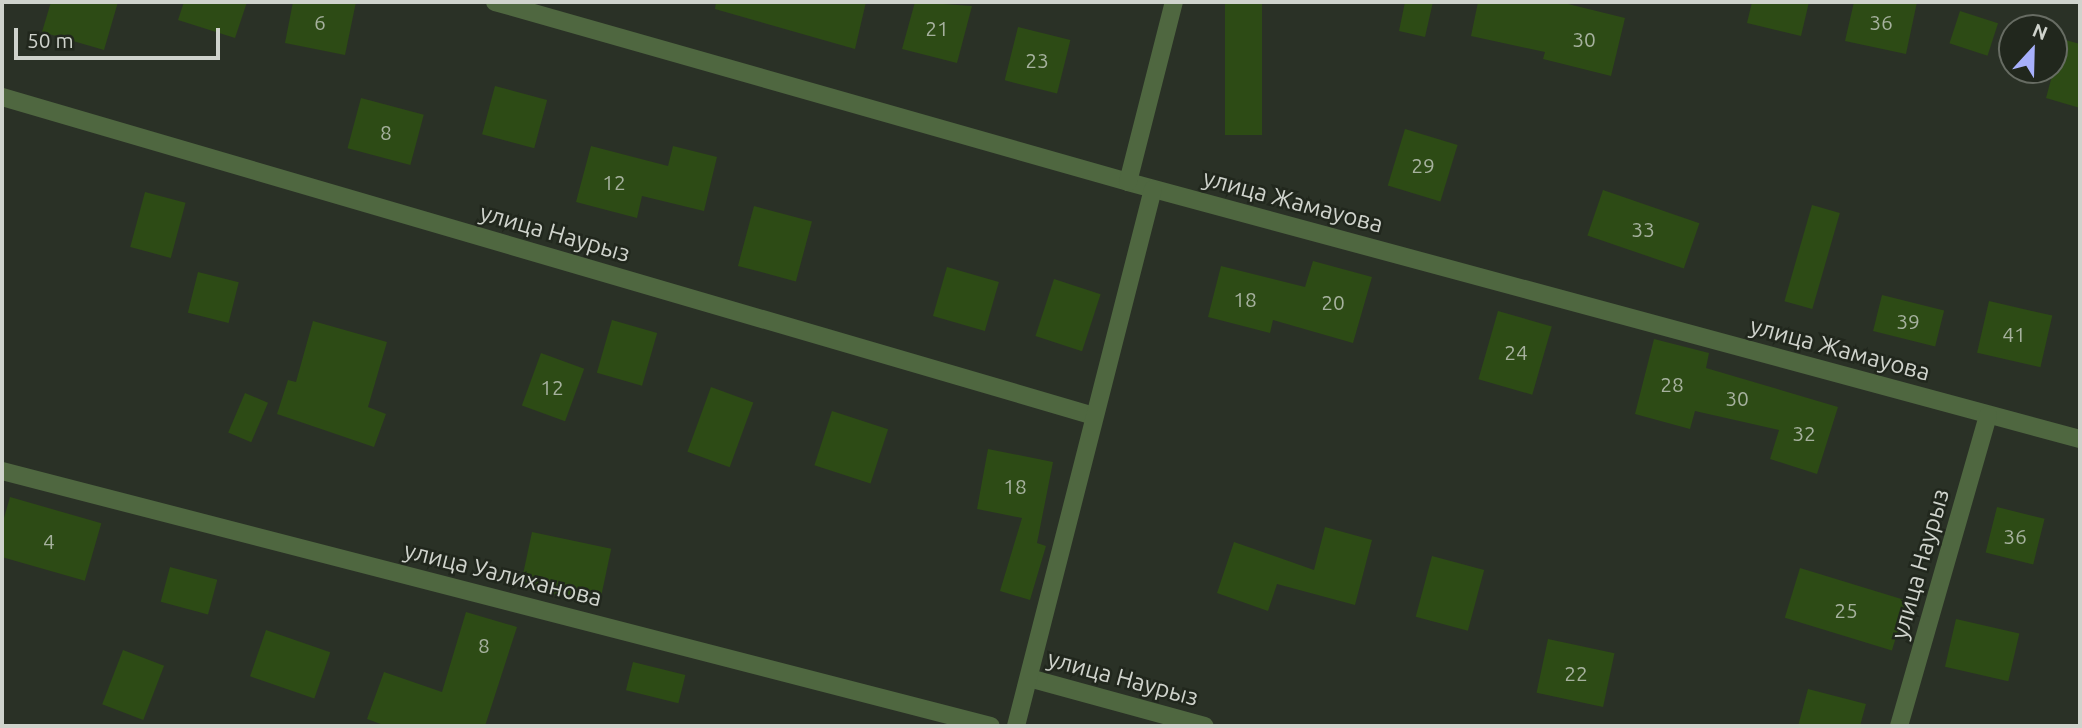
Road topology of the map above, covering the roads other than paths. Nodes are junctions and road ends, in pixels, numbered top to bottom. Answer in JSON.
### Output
{"nodes":[{"id":1,"x":495,"y":2,"type":"edge"},
{"id":2,"x":1174,"y":2,"type":"edge"},
{"id":3,"x":2,"y":97,"type":"edge"},
{"id":4,"x":1128,"y":182,"type":"junction"},
{"id":5,"x":1153,"y":189,"type":"junction"},
{"id":6,"x":1988,"y":415,"type":"junction"},
{"id":7,"x":1094,"y":416,"type":"junction"},
{"id":8,"x":2080,"y":439,"type":"edge"},
{"id":9,"x":2,"y":471,"type":"edge"},
{"id":10,"x":1029,"y":678,"type":"junction"},
{"id":11,"x":991,"y":726,"type":"edge"},
{"id":12,"x":1016,"y":726,"type":"edge"},
{"id":13,"x":1205,"y":726,"type":"edge"},
{"id":14,"x":1899,"y":726,"type":"edge"}],
"edges":[{"from":1,"to":4,"type":"street","name":"улица Жамауова"},
{"from":2,"to":4,"type":"street"},
{"from":3,"to":7,"type":"street","name":"улица Наурыз"},
{"from":4,"to":5,"type":"street","name":"улица Жамауова"},
{"from":5,"to":6,"type":"street","name":"улица Жамауова"},
{"from":5,"to":7,"type":"street"},
{"from":6,"to":8,"type":"street","name":"улица Жамауова"},
{"from":6,"to":14,"type":"street","name":"улица Наурыз"},
{"from":7,"to":10,"type":"street"},
{"from":9,"to":11,"type":"street","name":"улица Уалиханова"},
{"from":10,"to":12,"type":"street"},
{"from":10,"to":13,"type":"street","name":"улица Наурыз"}]}
